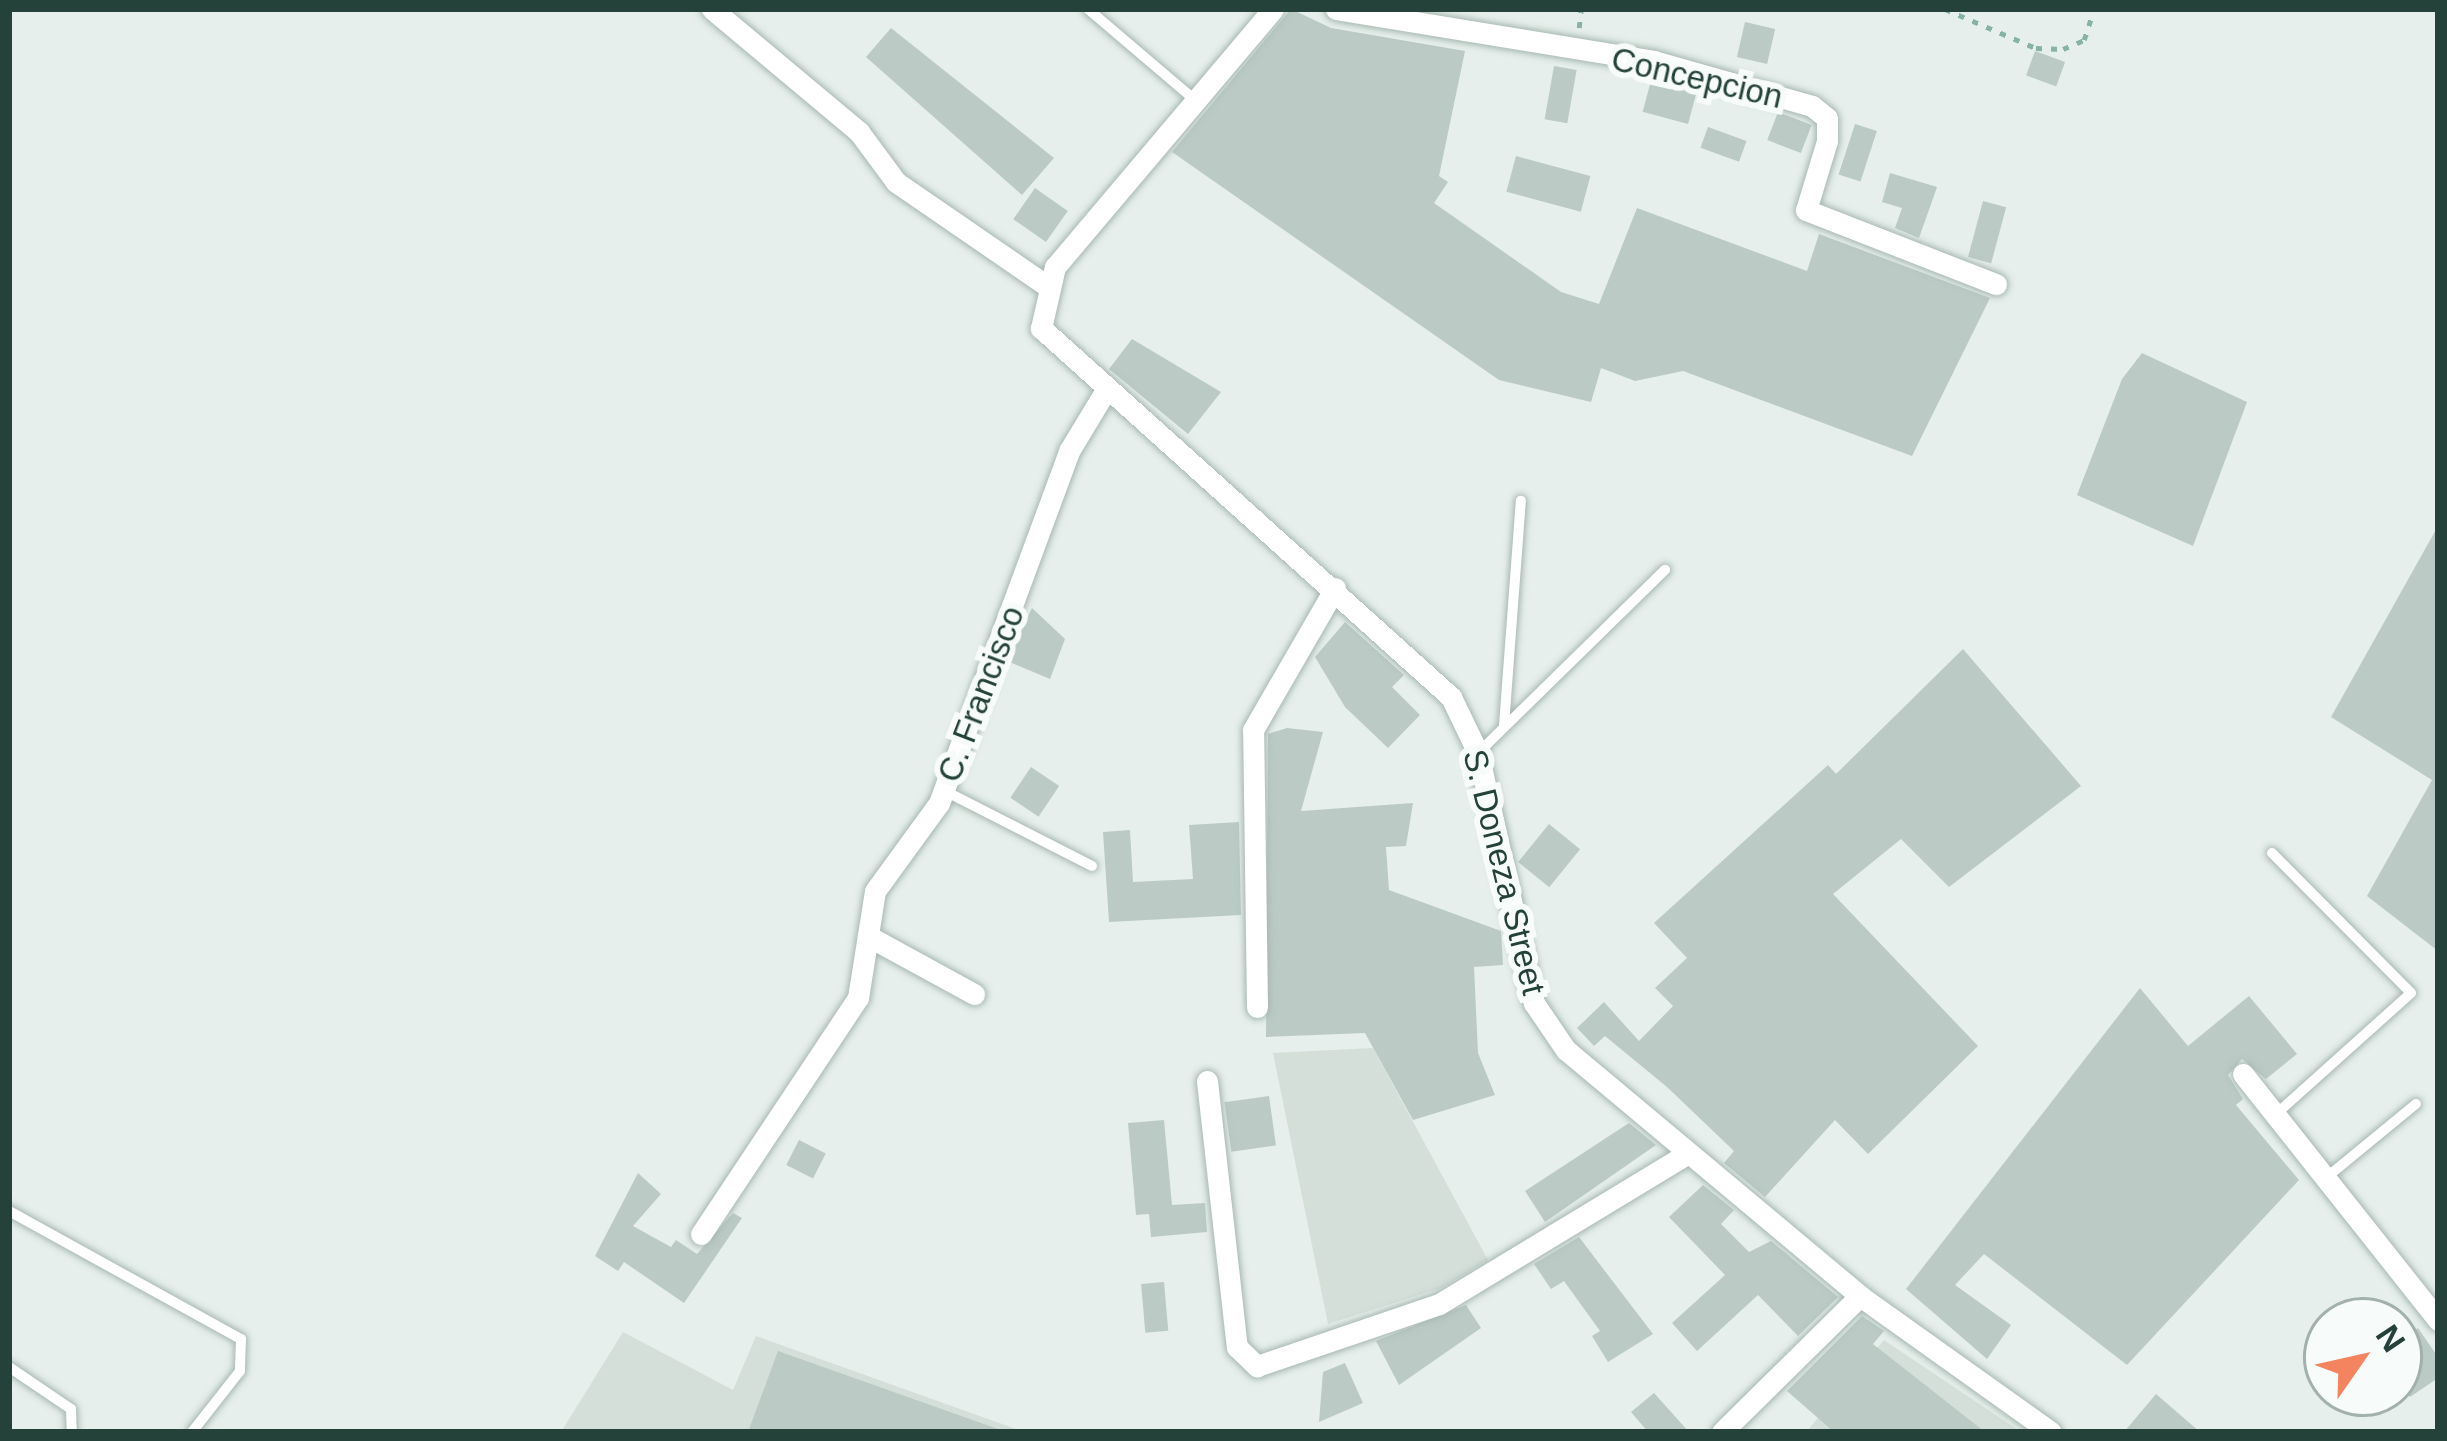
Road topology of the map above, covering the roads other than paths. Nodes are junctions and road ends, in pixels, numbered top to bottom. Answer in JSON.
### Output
{"nodes":[{"id":1,"x":712,"y":9,"type":"edge"},
{"id":2,"x":1088,"y":9,"type":"edge"},
{"id":3,"x":1273,"y":9,"type":"edge"},
{"id":4,"x":1336,"y":9,"type":"edge"},
{"id":5,"x":1197,"y":101,"type":"junction"},
{"id":6,"x":1996,"y":284,"type":"dead end"},
{"id":7,"x":1046,"y":285,"type":"junction"},
{"id":8,"x":1106,"y":390,"type":"junction"},
{"id":9,"x":1521,"y":501,"type":"dead end"},
{"id":10,"x":1665,"y":570,"type":"dead end"},
{"id":11,"x":1335,"y":588,"type":"junction"},
{"id":12,"x":1504,"y":727,"type":"junction"},
{"id":13,"x":1478,"y":753,"type":"junction"},
{"id":14,"x":945,"y":791,"type":"junction"},
{"id":15,"x":2272,"y":853,"type":"dead end"},
{"id":16,"x":1092,"y":866,"type":"dead end"},
{"id":17,"x":868,"y":936,"type":"junction"},
{"id":18,"x":974,"y":994,"type":"dead end"},
{"id":19,"x":1257,"y":1007,"type":"dead end"},
{"id":20,"x":2242,"y":1074,"type":"dead end"},
{"id":21,"x":1207,"y":1082,"type":"dead end"},
{"id":22,"x":2416,"y":1104,"type":"dead end"},
{"id":23,"x":2276,"y":1114,"type":"junction"},
{"id":24,"x":1683,"y":1156,"type":"junction"},
{"id":25,"x":2327,"y":1177,"type":"junction"},
{"id":26,"x":9,"y":1211,"type":"edge"},
{"id":27,"x":700,"y":1234,"type":"dead end"},
{"id":28,"x":1860,"y":1296,"type":"junction"},
{"id":29,"x":2438,"y":1320,"type":"edge"},
{"id":30,"x":9,"y":1367,"type":"edge"},
{"id":31,"x":72,"y":1432,"type":"edge"},
{"id":32,"x":192,"y":1432,"type":"edge"},
{"id":33,"x":1722,"y":1432,"type":"edge"},
{"id":34,"x":2050,"y":1432,"type":"edge"}],
"edges":[{"from":1,"to":7,"type":"street"},
{"from":2,"to":5,"type":"lane"},
{"from":3,"to":5,"type":"street"},
{"from":4,"to":6,"type":"street","name":"Concepcion"},
{"from":5,"to":7,"type":"street"},
{"from":7,"to":8,"type":"street","name":"S. Doneza Street"},
{"from":8,"to":11,"type":"street","name":"S. Doneza Street"},
{"from":8,"to":14,"type":"street","name":"C. Francisco"},
{"from":9,"to":12,"type":"lane"},
{"from":10,"to":12,"type":"lane"},
{"from":11,"to":13,"type":"street","name":"S. Doneza Street"},
{"from":11,"to":19,"type":"street"},
{"from":12,"to":13,"type":"lane"},
{"from":13,"to":24,"type":"street","name":"S. Doneza Street"},
{"from":14,"to":16,"type":"lane"},
{"from":14,"to":17,"type":"street","name":"C. Francisco"},
{"from":15,"to":23,"type":"lane"},
{"from":17,"to":18,"type":"street"},
{"from":17,"to":27,"type":"street","name":"C. Francisco"},
{"from":20,"to":23,"type":"street"},
{"from":21,"to":24,"type":"street"},
{"from":22,"to":25,"type":"lane"},
{"from":23,"to":25,"type":"street"},
{"from":24,"to":28,"type":"street","name":"S. Doneza Street"},
{"from":25,"to":29,"type":"street"},
{"from":26,"to":32,"type":"lane"},
{"from":28,"to":33,"type":"street"},
{"from":28,"to":34,"type":"street","name":"S. Doneza Street"},
{"from":30,"to":31,"type":"lane"}]}
